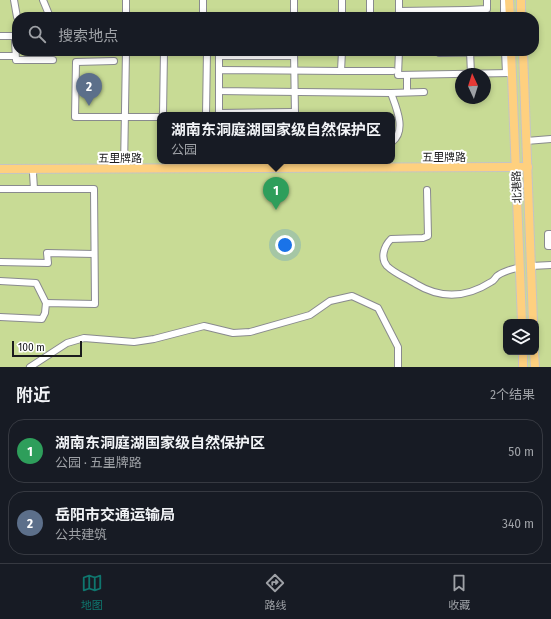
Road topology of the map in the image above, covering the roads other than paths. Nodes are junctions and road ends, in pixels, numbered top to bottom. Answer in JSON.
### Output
{"nodes":[{"id":1,"x":14,"y":0,"type":"edge"},
{"id":2,"x":43,"y":0,"type":"edge"},
{"id":3,"x":126,"y":0,"type":"edge"},
{"id":4,"x":203,"y":0,"type":"edge"},
{"id":5,"x":294,"y":0,"type":"edge"},
{"id":6,"x":342,"y":0,"type":"edge"},
{"id":7,"x":370,"y":0,"type":"edge"},
{"id":8,"x":399,"y":0,"type":"edge"},
{"id":9,"x":487,"y":0,"type":"edge"},
{"id":10,"x":504,"y":0,"type":"edge"},
{"id":11,"x":509,"y":0,"type":"edge"},
{"id":12,"x":520,"y":0,"type":"edge"},
{"id":13,"x":468,"y":10,"type":"joint"},
{"id":14,"x":17,"y":12,"type":"edge"},
{"id":15,"x":48,"y":12,"type":"edge"},
{"id":16,"x":126,"y":12,"type":"edge"},
{"id":17,"x":203,"y":12,"type":"edge"},
{"id":18,"x":294,"y":12,"type":"edge"},
{"id":19,"x":342,"y":12,"type":"edge"},
{"id":20,"x":370,"y":12,"type":"edge"},
{"id":21,"x":399,"y":12,"type":"edge"},
{"id":22,"x":434,"y":12,"type":"edge"},
{"id":23,"x":504,"y":12,"type":"edge"},
{"id":24,"x":510,"y":12,"type":"edge"},
{"id":25,"x":521,"y":12,"type":"edge"},
{"id":26,"x":0,"y":36,"type":"edge"},
{"id":27,"x":12,"y":36,"type":"edge"},
{"id":28,"x":0,"y":56,"type":"edge"},
{"id":29,"x":16,"y":56,"type":"joint"},
{"id":30,"x":126,"y":56,"type":"edge"},
{"id":31,"x":164,"y":56,"type":"edge"},
{"id":32,"x":207,"y":56,"type":"edge"},
{"id":33,"x":219,"y":56,"type":"edge"},
{"id":34,"x":294,"y":56,"type":"edge"},
{"id":35,"x":342,"y":56,"type":"edge"},
{"id":36,"x":399,"y":56,"type":"edge"},
{"id":37,"x":470,"y":56,"type":"edge"},
{"id":38,"x":507,"y":56,"type":"edge"},
{"id":39,"x":523,"y":56,"type":"edge"},
{"id":40,"x":54,"y":60,"type":"dead end"},
{"id":41,"x":114,"y":61,"type":"dead end"},
{"id":42,"x":471,"y":68,"type":"edge"},
{"id":43,"x":219,"y":70,"type":"junction"},
{"id":44,"x":294,"y":71,"type":"junction"},
{"id":45,"x":341,"y":71,"type":"junction"},
{"id":46,"x":393,"y":71,"type":"dead end"},
{"id":47,"x":491,"y":73,"type":"edge"},
{"id":48,"x":509,"y":73,"type":"junction"},
{"id":49,"x":455,"y":74,"type":"edge"},
{"id":50,"x":407,"y":78,"type":"dead end"},
{"id":51,"x":219,"y":92,"type":"junction"},
{"id":52,"x":294,"y":92,"type":"junction"},
{"id":53,"x":407,"y":92,"type":"junction"},
{"id":54,"x":424,"y":92,"type":"dead end"},
{"id":55,"x":391,"y":93,"type":"junction"},
{"id":56,"x":163,"y":112,"type":"edge"},
{"id":57,"x":206,"y":112,"type":"edge"},
{"id":58,"x":218,"y":112,"type":"edge"},
{"id":59,"x":295,"y":112,"type":"edge"},
{"id":60,"x":124,"y":117,"type":"junction"},
{"id":61,"x":157,"y":118,"type":"edge"},
{"id":62,"x":395,"y":138,"type":"edge"},
{"id":63,"x":551,"y":139,"type":"edge"},
{"id":64,"x":526,"y":141,"type":"junction"},
{"id":65,"x":0,"y":169,"type":"edge"},
{"id":66,"x":124,"y":169,"type":"junction"},
{"id":67,"x":528,"y":169,"type":"junction"},
{"id":68,"x":516,"y":170,"type":"junction"},
{"id":69,"x":0,"y":173,"type":"edge"},
{"id":70,"x":33,"y":173,"type":"junction"},
{"id":71,"x":0,"y":189,"type":"edge"},
{"id":72,"x":34,"y":189,"type":"junction"},
{"id":73,"x":427,"y":190,"type":"dead end"},
{"id":74,"x":551,"y":234,"type":"edge"},
{"id":75,"x":551,"y":246,"type":"edge"},
{"id":76,"x":94,"y":254,"type":"junction"},
{"id":77,"x":0,"y":262,"type":"edge"},
{"id":78,"x":551,"y":265,"type":"edge"},
{"id":79,"x":532,"y":266,"type":"junction"},
{"id":80,"x":520,"y":268,"type":"junction"},
{"id":81,"x":0,"y":281,"type":"edge"},
{"id":82,"x":46,"y":303,"type":"junction"},
{"id":83,"x":0,"y":317,"type":"edge"},
{"id":84,"x":522,"y":319,"type":"edge"},
{"id":85,"x":533,"y":319,"type":"edge"},
{"id":86,"x":523,"y":355,"type":"edge"},
{"id":87,"x":534,"y":355,"type":"edge"},
{"id":88,"x":30,"y":367,"type":"edge"},
{"id":89,"x":398,"y":367,"type":"edge"},
{"id":90,"x":523,"y":367,"type":"edge"},
{"id":91,"x":535,"y":367,"type":"edge"}],
"edges":[{"from":1,"to":14,"type":"street"},
{"from":2,"to":15,"type":"street"},
{"from":3,"to":16,"type":"street"},
{"from":4,"to":17,"type":"street"},
{"from":5,"to":18,"type":"street"},
{"from":6,"to":19,"type":"street"},
{"from":7,"to":20,"type":"street"},
{"from":8,"to":21,"type":"street"},
{"from":9,"to":13,"type":"street"},
{"from":10,"to":23,"type":"street"},
{"from":11,"to":24,"type":"main road"},
{"from":12,"to":25,"type":"main road"},
{"from":13,"to":22,"type":"street"},
{"from":26,"to":27,"type":"street"},
{"from":28,"to":29,"type":"street"},
{"from":29,"to":40,"type":"street"},
{"from":30,"to":60,"type":"street"},
{"from":31,"to":56,"type":"street"},
{"from":32,"to":57,"type":"street"},
{"from":33,"to":43,"type":"street"},
{"from":34,"to":44,"type":"street"},
{"from":35,"to":45,"type":"street"},
{"from":36,"to":49,"type":"street"},
{"from":37,"to":42,"type":"street"},
{"from":38,"to":48,"type":"main road","name":"北港路"},
{"from":39,"to":64,"type":"main road","name":"北港路"},
{"from":41,"to":60,"type":"street"},
{"from":43,"to":44,"type":"street"},
{"from":43,"to":51,"type":"street"},
{"from":44,"to":45,"type":"street"},
{"from":44,"to":52,"type":"street"},
{"from":45,"to":46,"type":"street"},
{"from":47,"to":48,"type":"street"},
{"from":48,"to":68,"type":"main road","name":"北港路"},
{"from":50,"to":53,"type":"street"},
{"from":51,"to":52,"type":"street"},
{"from":51,"to":58,"type":"street"},
{"from":52,"to":55,"type":"street"},
{"from":52,"to":59,"type":"street"},
{"from":53,"to":54,"type":"street"},
{"from":53,"to":55,"type":"street"},
{"from":55,"to":62,"type":"street"},
{"from":60,"to":61,"type":"street"},
{"from":60,"to":66,"type":"street"},
{"from":63,"to":64,"type":"street"},
{"from":64,"to":67,"type":"main road","name":"北港路"},
{"from":65,"to":66,"type":"main road","name":"五里牌路"},
{"from":66,"to":68,"type":"main road","name":"五里牌路"},
{"from":67,"to":68,"type":"main road","name":"五里牌路"},
{"from":67,"to":79,"type":"main road","name":"北港路"},
{"from":68,"to":70,"type":"main road","name":"五里牌路"},
{"from":68,"to":80,"type":"main road","name":"北港路"},
{"from":69,"to":70,"type":"main road","name":"五里牌路"},
{"from":70,"to":72,"type":"street"},
{"from":71,"to":72,"type":"street"},
{"from":72,"to":76,"type":"street"},
{"from":73,"to":80,"type":"street"},
{"from":74,"to":75,"type":"street"},
{"from":76,"to":77,"type":"street"},
{"from":76,"to":82,"type":"street"},
{"from":78,"to":79,"type":"street"},
{"from":79,"to":85,"type":"main road","name":"北港路"},
{"from":80,"to":84,"type":"main road","name":"北港路"},
{"from":81,"to":82,"type":"street"},
{"from":82,"to":83,"type":"street"},
{"from":86,"to":90,"type":"main road"},
{"from":87,"to":91,"type":"main road"},
{"from":88,"to":89,"type":"street"}]}
